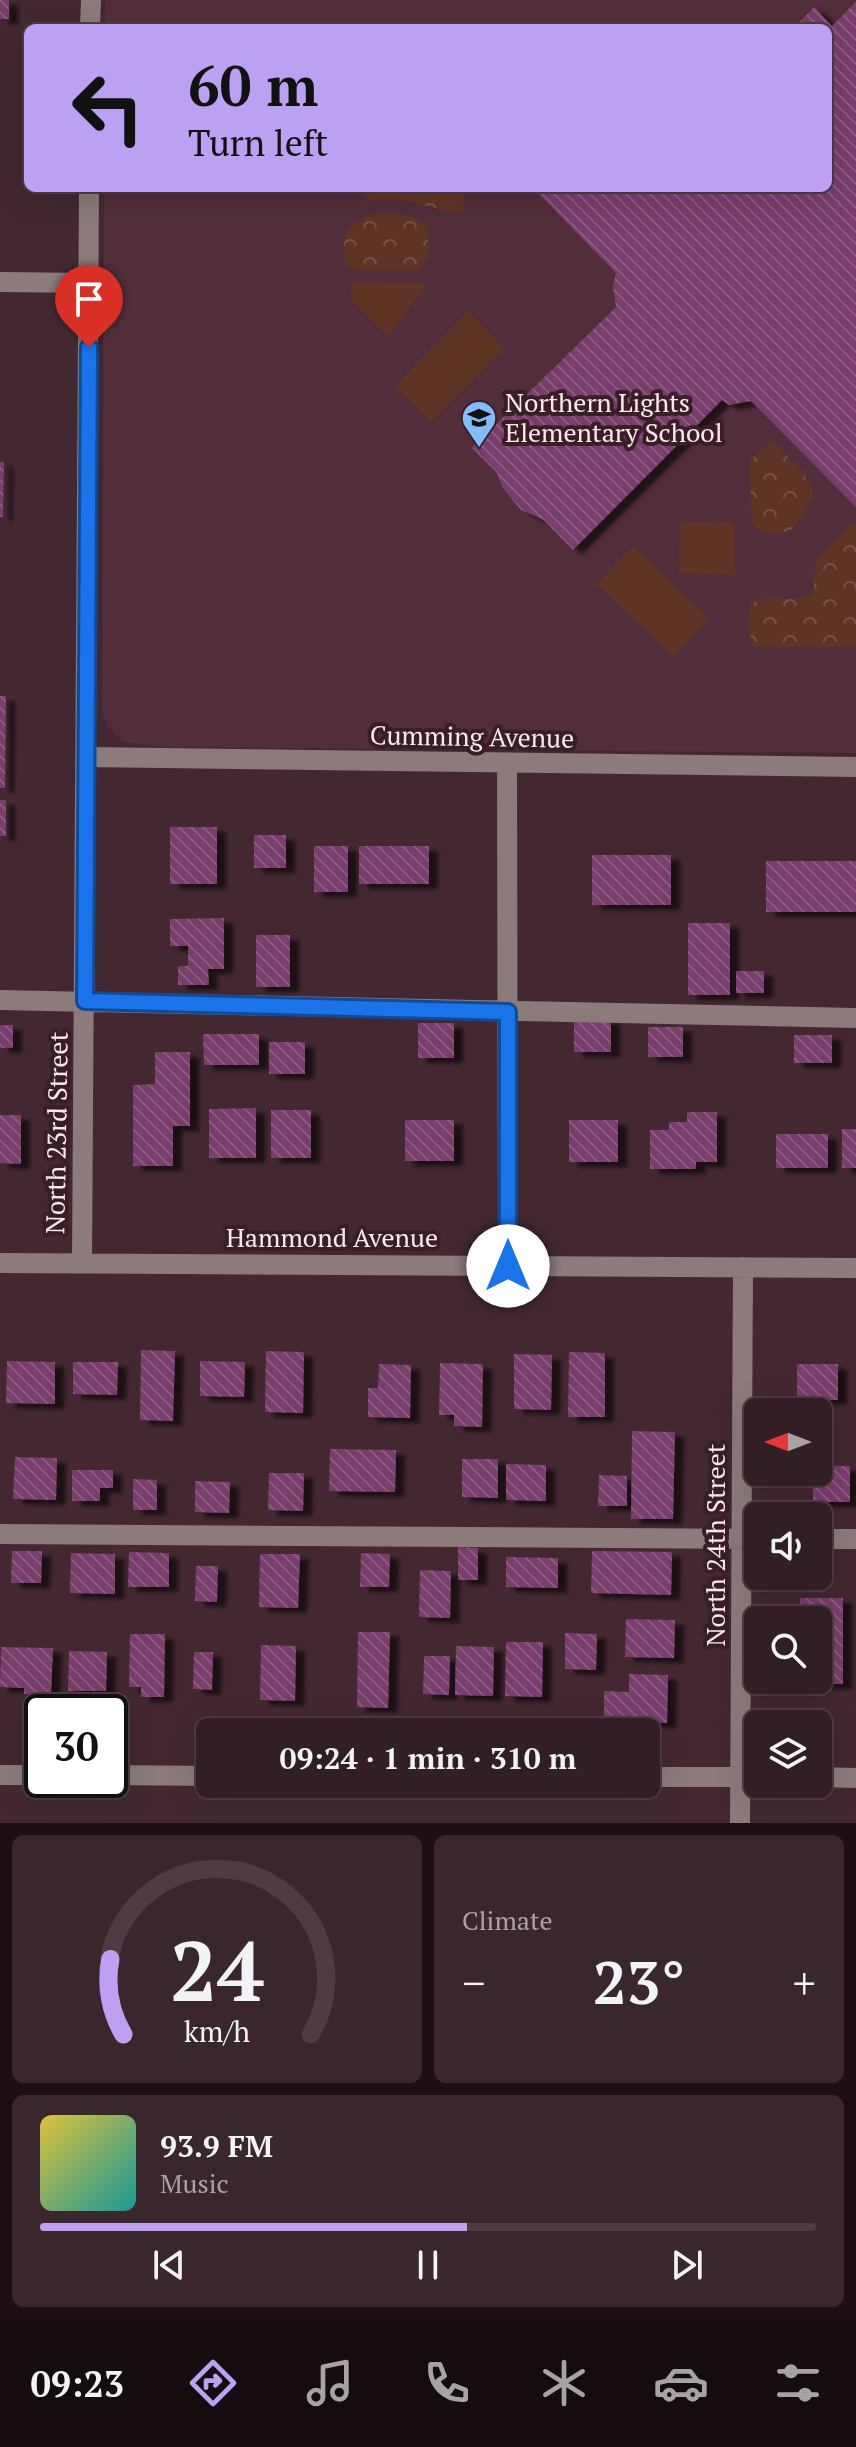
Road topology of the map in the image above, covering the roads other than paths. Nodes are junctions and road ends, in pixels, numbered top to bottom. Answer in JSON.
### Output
{"nodes":[{"id":1,"x":91,"y":0,"type":"edge"},
{"id":2,"x":90,"y":24,"type":"edge"},
{"id":3,"x":89,"y":192,"type":"edge"},
{"id":4,"x":0,"y":282,"type":"edge"},
{"id":5,"x":89,"y":283,"type":"junction"},
{"id":6,"x":87,"y":757,"type":"junction"},
{"id":7,"x":507,"y":764,"type":"junction"},
{"id":8,"x":856,"y":767,"type":"edge"},
{"id":9,"x":0,"y":1000,"type":"edge"},
{"id":10,"x":85,"y":1001,"type":"junction"},
{"id":11,"x":508,"y":1012,"type":"junction"},
{"id":12,"x":856,"y":1018,"type":"edge"},
{"id":13,"x":0,"y":1263,"type":"edge"},
{"id":14,"x":82,"y":1263,"type":"junction"},
{"id":15,"x":508,"y":1266,"type":"junction"},
{"id":16,"x":743,"y":1267,"type":"junction"},
{"id":17,"x":856,"y":1268,"type":"edge"},
{"id":18,"x":749,"y":1502,"type":"edge"},
{"id":19,"x":0,"y":1534,"type":"edge"},
{"id":20,"x":744,"y":1539,"type":"edge"},
{"id":21,"x":832,"y":1539,"type":"edge"},
{"id":22,"x":856,"y":1539,"type":"edge"},
{"id":23,"x":750,"y":1590,"type":"edge"},
{"id":24,"x":749,"y":1710,"type":"edge"},
{"id":25,"x":0,"y":1775,"type":"edge"},
{"id":26,"x":24,"y":1775,"type":"edge"},
{"id":27,"x":128,"y":1775,"type":"edge"},
{"id":28,"x":196,"y":1776,"type":"edge"},
{"id":29,"x":660,"y":1777,"type":"edge"},
{"id":30,"x":744,"y":1777,"type":"edge"},
{"id":31,"x":832,"y":1777,"type":"edge"},
{"id":32,"x":856,"y":1778,"type":"edge"},
{"id":33,"x":745,"y":1798,"type":"edge"},
{"id":34,"x":740,"y":1823,"type":"edge"}],
"edges":[{"from":1,"to":2,"type":"street"},
{"from":3,"to":5,"type":"street","name":"North 23rd Street"},
{"from":4,"to":5,"type":"street"},
{"from":5,"to":6,"type":"street","name":"North 23rd Street"},
{"from":6,"to":7,"type":"street","name":"Cumming Avenue"},
{"from":6,"to":10,"type":"street","name":"North 23rd Street"},
{"from":7,"to":8,"type":"street","name":"Cumming Avenue"},
{"from":7,"to":11,"type":"street"},
{"from":9,"to":10,"type":"street"},
{"from":10,"to":11,"type":"street"},
{"from":10,"to":14,"type":"street","name":"North 23rd Street"},
{"from":11,"to":12,"type":"street"},
{"from":11,"to":15,"type":"street"},
{"from":13,"to":14,"type":"street","name":"Hammond Avenue"},
{"from":14,"to":15,"type":"street","name":"Hammond Avenue"},
{"from":15,"to":16,"type":"street","name":"Hammond Avenue"},
{"from":16,"to":17,"type":"street","name":"Hammond Avenue"},
{"from":16,"to":18,"type":"street","name":"North 24th Street"},
{"from":19,"to":20,"type":"street"},
{"from":21,"to":22,"type":"street"},
{"from":23,"to":24,"type":"street","name":"North 24th Street"},
{"from":25,"to":26,"type":"street"},
{"from":27,"to":28,"type":"street"},
{"from":29,"to":30,"type":"street"},
{"from":31,"to":32,"type":"street"},
{"from":33,"to":34,"type":"street","name":"North 24th Street"}]}
